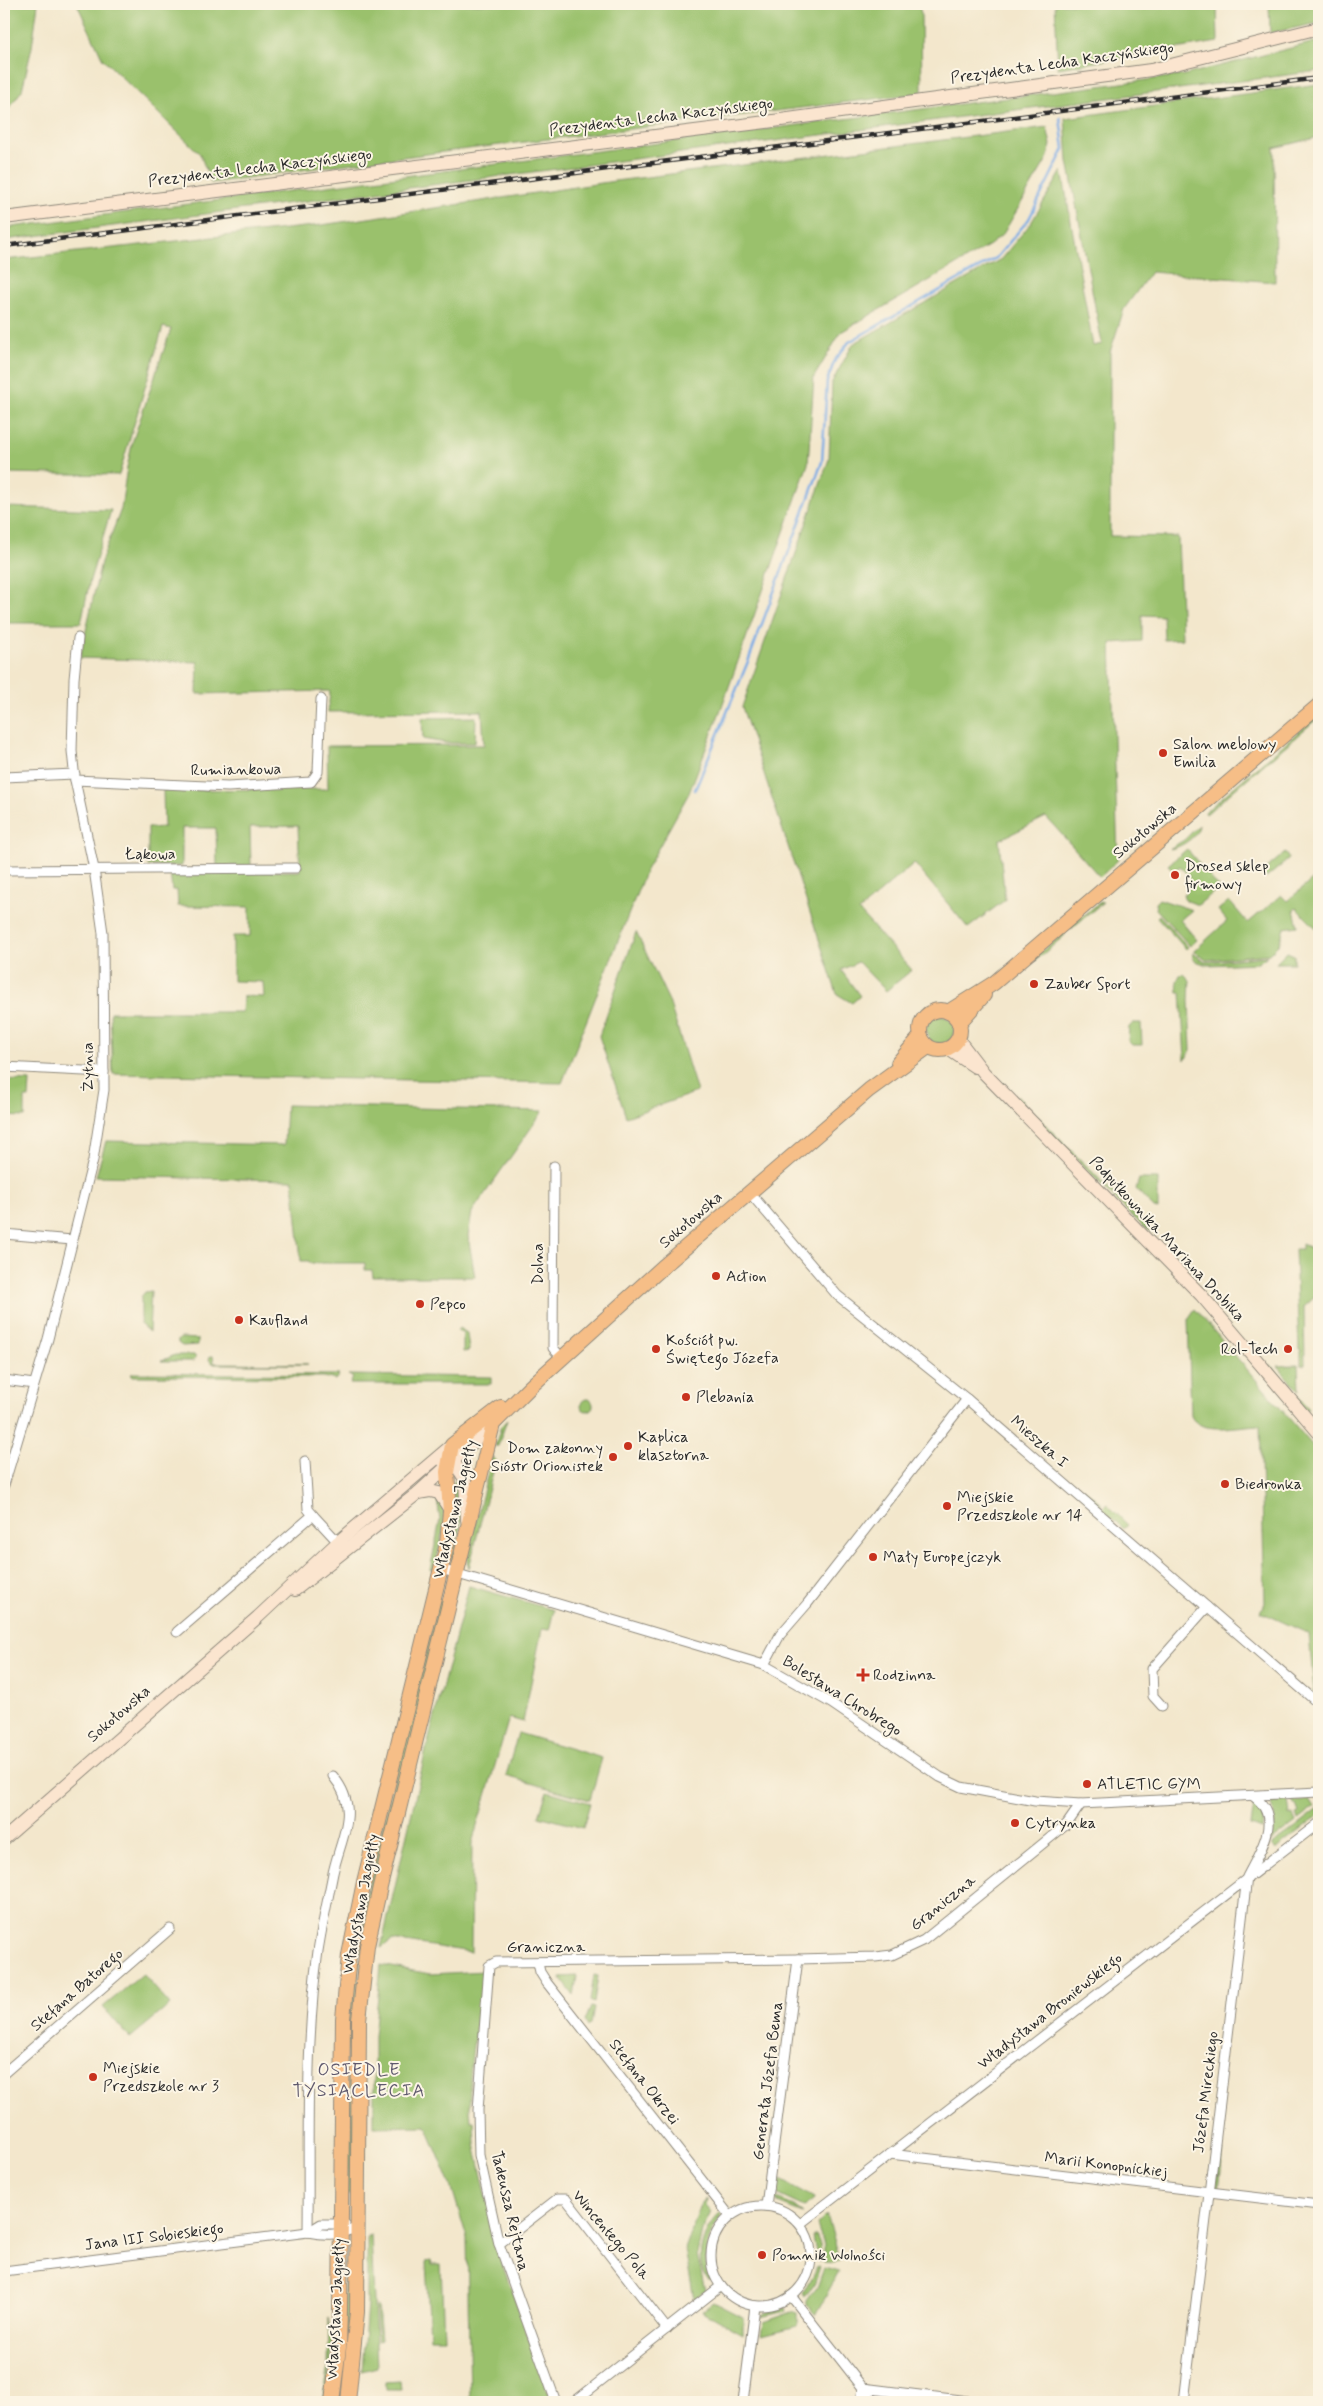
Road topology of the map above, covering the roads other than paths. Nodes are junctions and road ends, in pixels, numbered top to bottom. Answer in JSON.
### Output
{"nodes":[{"id":1,"x":1319,"y":28,"type":"edge"},
{"id":2,"x":4,"y":218,"type":"edge"},
{"id":3,"x":78,"y":638,"type":"dead end"},
{"id":4,"x":321,"y":699,"type":"dead end"},
{"id":5,"x":1319,"y":705,"type":"edge"},
{"id":6,"x":4,"y":777,"type":"edge"},
{"id":7,"x":75,"y":777,"type":"junction"},
{"id":8,"x":296,"y":868,"type":"dead end"},
{"id":9,"x":94,"y":869,"type":"junction"},
{"id":10,"x":4,"y":870,"type":"edge"},
{"id":11,"x":994,"y":983,"type":"junction"},
{"id":12,"x":948,"y":1012,"type":"junction"},
{"id":13,"x":959,"y":1023,"type":"junction"},
{"id":14,"x":958,"y":1039,"type":"junction"},
{"id":15,"x":924,"y":1042,"type":"junction"},
{"id":16,"x":948,"y":1049,"type":"junction"},
{"id":17,"x":4,"y":1067,"type":"edge"},
{"id":18,"x":104,"y":1072,"type":"junction"},
{"id":19,"x":984,"y":1073,"type":"junction"},
{"id":20,"x":554,"y":1166,"type":"dead end"},
{"id":21,"x":750,"y":1193,"type":"junction"},
{"id":22,"x":4,"y":1234,"type":"edge"},
{"id":23,"x":72,"y":1240,"type":"junction"},
{"id":24,"x":562,"y":1358,"type":"junction"},
{"id":25,"x":4,"y":1380,"type":"edge"},
{"id":26,"x":34,"y":1384,"type":"junction"},
{"id":27,"x":523,"y":1394,"type":"junction"},
{"id":28,"x":967,"y":1399,"type":"junction"},
{"id":29,"x":493,"y":1424,"type":"junction"},
{"id":30,"x":1319,"y":1433,"type":"edge"},
{"id":31,"x":452,"y":1445,"type":"junction"},
{"id":32,"x":432,"y":1461,"type":"junction"},
{"id":33,"x":305,"y":1462,"type":"dead end"},
{"id":34,"x":449,"y":1462,"type":"junction"},
{"id":35,"x":4,"y":1485,"type":"edge"},
{"id":36,"x":418,"y":1493,"type":"junction"},
{"id":37,"x":450,"y":1511,"type":"junction"},
{"id":38,"x":313,"y":1515,"type":"junction"},
{"id":39,"x":467,"y":1537,"type":"junction"},
{"id":40,"x":338,"y":1542,"type":"junction"},
{"id":41,"x":441,"y":1569,"type":"junction"},
{"id":42,"x":457,"y":1574,"type":"junction"},
{"id":43,"x":1207,"y":1607,"type":"junction"},
{"id":44,"x":258,"y":1617,"type":"junction"},
{"id":45,"x":177,"y":1632,"type":"dead end"},
{"id":46,"x":764,"y":1665,"type":"junction"},
{"id":47,"x":1319,"y":1704,"type":"edge"},
{"id":48,"x":1162,"y":1706,"type":"dead end"},
{"id":49,"x":333,"y":1776,"type":"dead end"},
{"id":50,"x":1319,"y":1792,"type":"edge"},
{"id":51,"x":1253,"y":1796,"type":"junction"},
{"id":52,"x":1081,"y":1804,"type":"junction"},
{"id":53,"x":1319,"y":1823,"type":"edge"},
{"id":54,"x":4,"y":1839,"type":"edge"},
{"id":55,"x":1247,"y":1877,"type":"junction"},
{"id":56,"x":170,"y":1929,"type":"dead end"},
{"id":57,"x":798,"y":1959,"type":"junction"},
{"id":58,"x":496,"y":1962,"type":"joint"},
{"id":59,"x":538,"y":1963,"type":"junction"},
{"id":60,"x":4,"y":2073,"type":"edge"},
{"id":61,"x":890,"y":2154,"type":"junction"},
{"id":62,"x":1209,"y":2192,"type":"junction"},
{"id":63,"x":1319,"y":2205,"type":"edge"},
{"id":64,"x":766,"y":2206,"type":"junction"},
{"id":65,"x":730,"y":2216,"type":"junction"},
{"id":66,"x":800,"y":2224,"type":"junction"},
{"id":67,"x":358,"y":2227,"type":"junction"},
{"id":68,"x":341,"y":2228,"type":"junction"},
{"id":69,"x":308,"y":2232,"type":"junction"},
{"id":70,"x":500,"y":2244,"type":"junction"},
{"id":71,"x":4,"y":2271,"type":"edge"},
{"id":72,"x":721,"y":2286,"type":"junction"},
{"id":73,"x":791,"y":2296,"type":"junction"},
{"id":74,"x":755,"y":2306,"type":"junction"},
{"id":75,"x":667,"y":2328,"type":"junction"},
{"id":76,"x":863,"y":2388,"type":"junction"},
{"id":77,"x":332,"y":2402,"type":"edge"},
{"id":78,"x":348,"y":2402,"type":"edge"},
{"id":79,"x":556,"y":2402,"type":"edge"},
{"id":80,"x":574,"y":2402,"type":"edge"},
{"id":81,"x":744,"y":2402,"type":"edge"},
{"id":82,"x":861,"y":2402,"type":"edge"},
{"id":83,"x":874,"y":2402,"type":"edge"},
{"id":84,"x":976,"y":2402,"type":"edge"},
{"id":85,"x":1184,"y":2402,"type":"edge"}],
"edges":[{"from":1,"to":2,"type":"main road","name":"Prezydenta Lecha Kaczyńskiego"},
{"from":3,"to":7,"type":"street","name":"Żytnia"},
{"from":4,"to":7,"type":"street","name":"Rumiankowa"},
{"from":5,"to":11,"type":"main road","name":"Sokołowska"},
{"from":6,"to":7,"type":"street"},
{"from":7,"to":9,"type":"street","name":"Żytnia"},
{"from":8,"to":9,"type":"street","name":"Łąkowa"},
{"from":9,"to":10,"type":"street","name":"Łąkowa"},
{"from":9,"to":18,"type":"street","name":"Żytnia"},
{"from":11,"to":12,"type":"main road","name":"Sokołowska"},
{"from":11,"to":13,"type":"main road","name":"Sokołowska"},
{"from":12,"to":13,"type":"main road"},
{"from":12,"to":15,"type":"main road"},
{"from":13,"to":14,"type":"main road"},
{"from":14,"to":16,"type":"main road"},
{"from":14,"to":19,"type":"main road","name":"Podpułkownika Mariana Drobika"},
{"from":15,"to":16,"type":"main road"},
{"from":15,"to":21,"type":"main road","name":"Sokołowska"},
{"from":16,"to":19,"type":"main road","name":"Podpułkownika Mariana Drobika"},
{"from":17,"to":18,"type":"street"},
{"from":18,"to":23,"type":"street","name":"Żytnia"},
{"from":19,"to":30,"type":"main road","name":"Podpułkownika Mariana Drobika"},
{"from":20,"to":24,"type":"street","name":"Dolna"},
{"from":21,"to":24,"type":"main road","name":"Sokołowska"},
{"from":21,"to":28,"type":"street","name":"Mieszka I"},
{"from":22,"to":23,"type":"street"},
{"from":23,"to":26,"type":"street","name":"Żytnia"},
{"from":24,"to":27,"type":"main road","name":"Sokołowska"},
{"from":25,"to":26,"type":"street"},
{"from":26,"to":35,"type":"street","name":"Żytnia"},
{"from":27,"to":29,"type":"main road","name":"Sokołowska"},
{"from":27,"to":31,"type":"main road","name":"Sokołowska"},
{"from":28,"to":43,"type":"street","name":"Mieszka I"},
{"from":28,"to":46,"type":"street"},
{"from":29,"to":34,"type":"main road","name":"Sokołowska"},
{"from":29,"to":39,"type":"main road","name":"Władysława Jagiełły"},
{"from":31,"to":32,"type":"main road","name":"Sokołowska"},
{"from":31,"to":34,"type":"main road","name":"Władysława Jagiełły"},
{"from":32,"to":34,"type":"main road"},
{"from":32,"to":40,"type":"main road","name":"Sokołowska"},
{"from":33,"to":38,"type":"street"},
{"from":34,"to":36,"type":"main road","name":"Sokołowska"},
{"from":34,"to":37,"type":"main road","name":"Władysława Jagiełły"},
{"from":34,"to":39,"type":"main road"},
{"from":36,"to":37,"type":"main road","name":"Władysława Jagiełły"},
{"from":36,"to":44,"type":"main road","name":"Sokołowska"},
{"from":37,"to":41,"type":"main road","name":"Władysława Jagiełły"},
{"from":38,"to":40,"type":"street"},
{"from":38,"to":45,"type":"street"},
{"from":39,"to":42,"type":"main road","name":"Władysława Jagiełły"},
{"from":40,"to":44,"type":"main road","name":"Sokołowska"},
{"from":41,"to":42,"type":"street","name":"Bolesława Chrobrego"},
{"from":41,"to":68,"type":"main road","name":"Władysława Jagiełły"},
{"from":42,"to":46,"type":"street","name":"Bolesława Chrobrego"},
{"from":42,"to":67,"type":"main road","name":"Władysława Jagiełły"},
{"from":43,"to":47,"type":"street","name":"Mieszka I"},
{"from":43,"to":48,"type":"street"},
{"from":44,"to":54,"type":"main road","name":"Sokołowska"},
{"from":46,"to":52,"type":"street","name":"Bolesława Chrobrego"},
{"from":49,"to":69,"type":"street"},
{"from":50,"to":51,"type":"street"},
{"from":51,"to":52,"type":"street"},
{"from":51,"to":55,"type":"street","name":"Józefa Mireckiego"},
{"from":52,"to":57,"type":"street","name":"Graniczna"},
{"from":53,"to":55,"type":"street","name":"Władysława Broniewskiego"},
{"from":55,"to":61,"type":"street","name":"Władysława Broniewskiego"},
{"from":55,"to":62,"type":"street","name":"Józefa Mireckiego"},
{"from":56,"to":60,"type":"street","name":"Stefana Batorego"},
{"from":57,"to":59,"type":"street","name":"Graniczna"},
{"from":57,"to":64,"type":"street","name":"Generała Józefa Bema"},
{"from":58,"to":59,"type":"street","name":"Graniczna"},
{"from":58,"to":70,"type":"street","name":"Tadeusza Rejtana"},
{"from":59,"to":65,"type":"street","name":"Stefana Okrzei"},
{"from":61,"to":62,"type":"street","name":"Marii Konopnickiej"},
{"from":61,"to":66,"type":"street","name":"Władysława Broniewskiego"},
{"from":62,"to":63,"type":"street","name":"Marii Konopnickiej"},
{"from":62,"to":85,"type":"street","name":"Józefa Mireckiego"},
{"from":64,"to":65,"type":"street"},
{"from":64,"to":66,"type":"street"},
{"from":65,"to":72,"type":"street"},
{"from":66,"to":73,"type":"street"},
{"from":67,"to":68,"type":"street","name":"Jana III Sobieskiego"},
{"from":67,"to":78,"type":"main road","name":"Władysława Jagiełły"},
{"from":68,"to":69,"type":"street","name":"Jana III Sobieskiego"},
{"from":68,"to":77,"type":"main road","name":"Władysława Jagiełły"},
{"from":69,"to":71,"type":"street","name":"Jana III Sobieskiego"},
{"from":70,"to":75,"type":"street","name":"Wincentego Pola"},
{"from":70,"to":79,"type":"street","name":"Tadeusza Rejtana"},
{"from":72,"to":74,"type":"street"},
{"from":72,"to":75,"type":"street"},
{"from":73,"to":74,"type":"street"},
{"from":73,"to":76,"type":"street"},
{"from":74,"to":81,"type":"street"},
{"from":75,"to":80,"type":"street"},
{"from":76,"to":82,"type":"street"},
{"from":76,"to":83,"type":"street"},
{"from":76,"to":84,"type":"street"}]}
